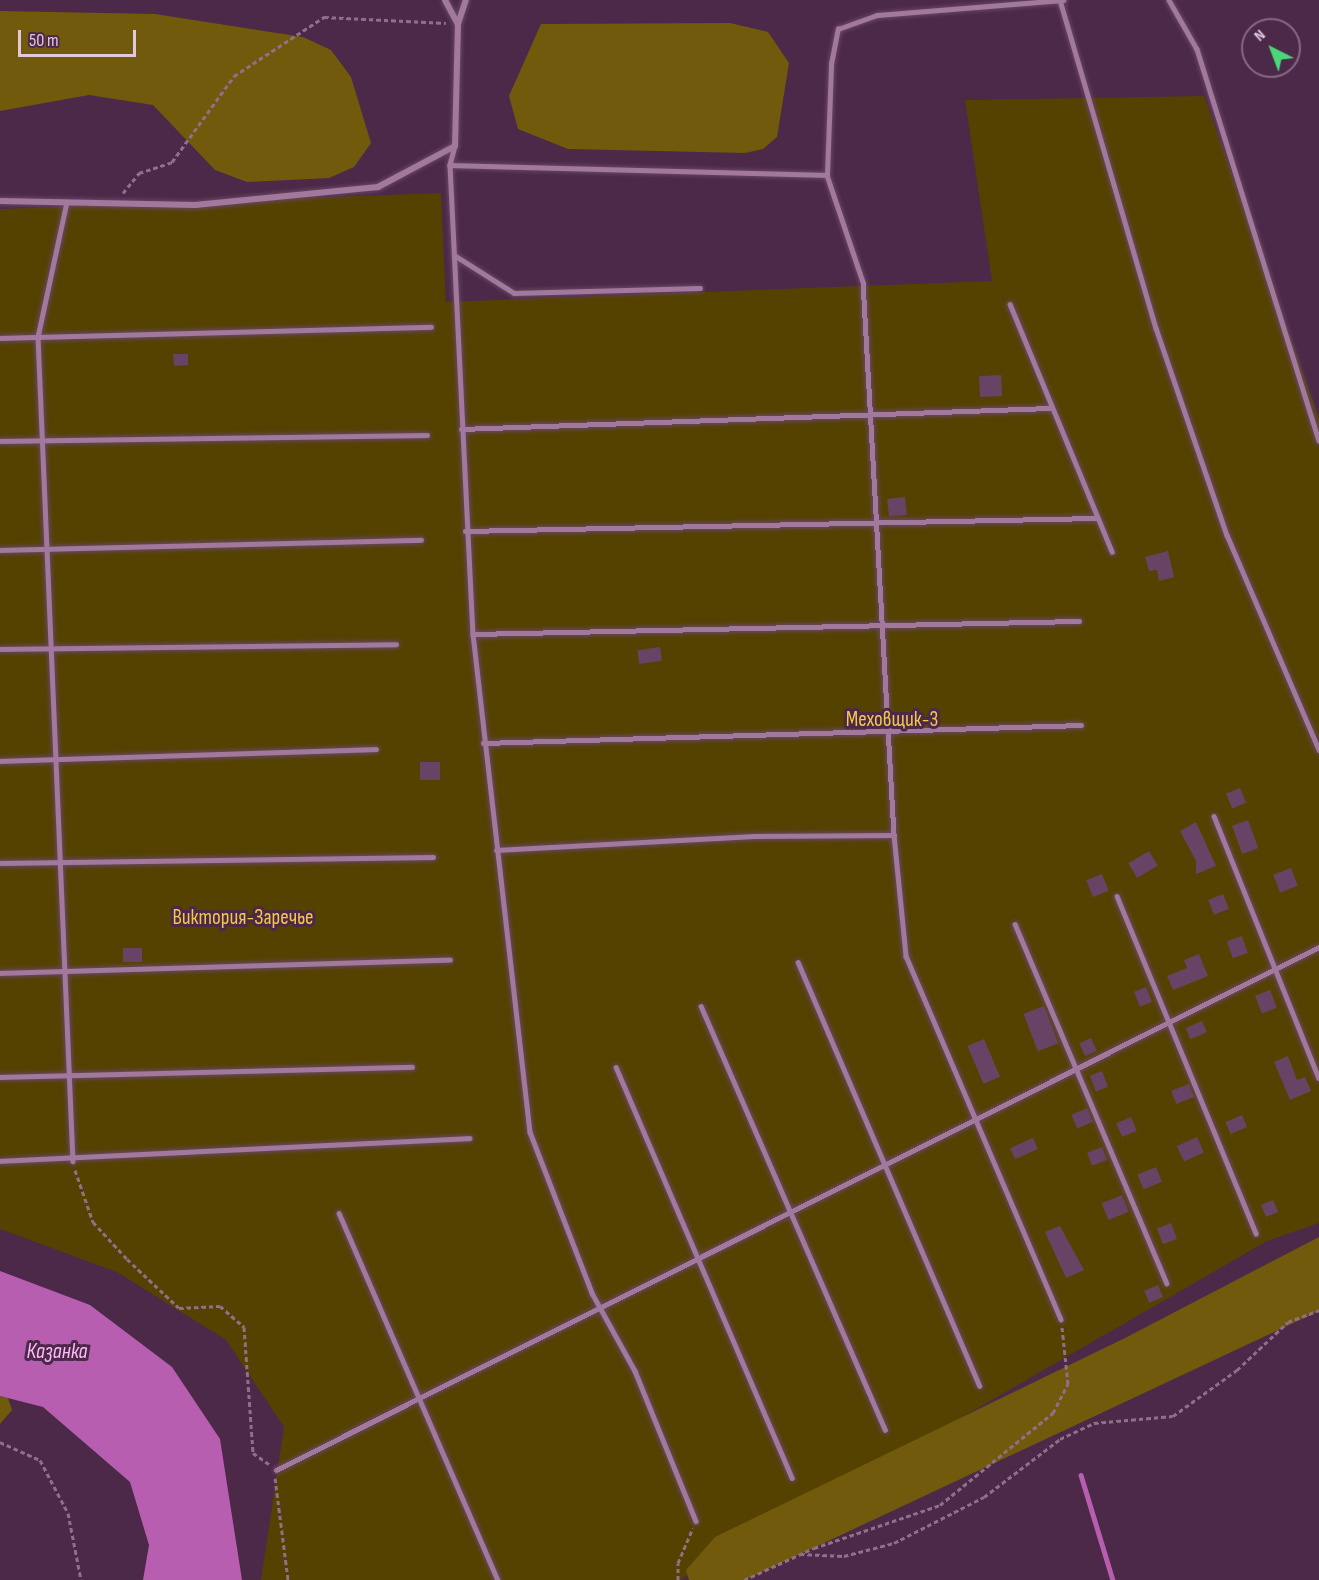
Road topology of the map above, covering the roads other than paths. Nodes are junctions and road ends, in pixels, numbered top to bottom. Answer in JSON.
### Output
{"nodes":[{"id":1,"x":445,"y":0,"type":"edge"},
{"id":2,"x":466,"y":0,"type":"edge"},
{"id":3,"x":1062,"y":0,"type":"edge"},
{"id":4,"x":1169,"y":0,"type":"edge"},
{"id":5,"x":458,"y":24,"type":"junction"},
{"id":6,"x":455,"y":146,"type":"junction"},
{"id":7,"x":450,"y":165,"type":"junction"},
{"id":8,"x":827,"y":175,"type":"junction"},
{"id":9,"x":0,"y":201,"type":"edge"},
{"id":10,"x":67,"y":202,"type":"junction"},
{"id":11,"x":453,"y":255,"type":"junction"},
{"id":12,"x":700,"y":288,"type":"dead end"},
{"id":13,"x":1010,"y":304,"type":"dead end"},
{"id":14,"x":431,"y":327,"type":"dead end"},
{"id":15,"x":38,"y":337,"type":"junction"},
{"id":16,"x":0,"y":338,"type":"edge"},
{"id":17,"x":1050,"y":408,"type":"junction"},
{"id":18,"x":872,"y":416,"type":"junction"},
{"id":19,"x":461,"y":429,"type":"junction"},
{"id":20,"x":427,"y":435,"type":"dead end"},
{"id":21,"x":42,"y":440,"type":"junction"},
{"id":22,"x":1319,"y":440,"type":"edge"},
{"id":23,"x":0,"y":441,"type":"edge"},
{"id":24,"x":1097,"y":518,"type":"junction"},
{"id":25,"x":874,"y":519,"type":"junction"},
{"id":26,"x":465,"y":531,"type":"junction"},
{"id":27,"x":421,"y":540,"type":"dead end"},
{"id":28,"x":47,"y":549,"type":"junction"},
{"id":29,"x":0,"y":550,"type":"edge"},
{"id":30,"x":1112,"y":552,"type":"dead end"},
{"id":31,"x":1078,"y":621,"type":"dead end"},
{"id":32,"x":884,"y":623,"type":"junction"},
{"id":33,"x":473,"y":634,"type":"junction"},
{"id":34,"x":396,"y":644,"type":"dead end"},
{"id":35,"x":51,"y":647,"type":"junction"},
{"id":36,"x":0,"y":649,"type":"edge"},
{"id":37,"x":1081,"y":725,"type":"dead end"},
{"id":38,"x":890,"y":728,"type":"junction"},
{"id":39,"x":483,"y":743,"type":"junction"},
{"id":40,"x":376,"y":749,"type":"dead end"},
{"id":41,"x":1319,"y":750,"type":"edge"},
{"id":42,"x":56,"y":760,"type":"junction"},
{"id":43,"x":0,"y":761,"type":"edge"},
{"id":44,"x":1214,"y":816,"type":"dead end"},
{"id":45,"x":894,"y":836,"type":"junction"},
{"id":46,"x":496,"y":850,"type":"junction"},
{"id":47,"x":433,"y":857,"type":"dead end"},
{"id":48,"x":60,"y":861,"type":"junction"},
{"id":49,"x":0,"y":863,"type":"edge"},
{"id":50,"x":1118,"y":896,"type":"dead end"},
{"id":51,"x":1015,"y":924,"type":"dead end"},
{"id":52,"x":1319,"y":947,"type":"edge"},
{"id":53,"x":450,"y":960,"type":"dead end"},
{"id":54,"x":798,"y":962,"type":"dead end"},
{"id":55,"x":1275,"y":969,"type":"junction"},
{"id":56,"x":65,"y":971,"type":"junction"},
{"id":57,"x":0,"y":973,"type":"edge"},
{"id":58,"x":701,"y":1006,"type":"dead end"},
{"id":59,"x":1165,"y":1024,"type":"junction"},
{"id":60,"x":411,"y":1067,"type":"dead end"},
{"id":61,"x":616,"y":1067,"type":"dead end"},
{"id":62,"x":1076,"y":1068,"type":"junction"},
{"id":63,"x":69,"y":1075,"type":"junction"},
{"id":64,"x":0,"y":1077,"type":"edge"},
{"id":65,"x":1319,"y":1078,"type":"edge"},
{"id":66,"x":975,"y":1118,"type":"junction"},
{"id":67,"x":469,"y":1138,"type":"dead end"},
{"id":68,"x":0,"y":1161,"type":"edge"},
{"id":69,"x":73,"y":1161,"type":"junction"},
{"id":70,"x":885,"y":1164,"type":"junction"},
{"id":71,"x":791,"y":1211,"type":"junction"},
{"id":72,"x":339,"y":1213,"type":"dead end"},
{"id":73,"x":1256,"y":1234,"type":"dead end"},
{"id":74,"x":699,"y":1258,"type":"junction"},
{"id":75,"x":1167,"y":1283,"type":"dead end"},
{"id":76,"x":604,"y":1307,"type":"junction"},
{"id":77,"x":1061,"y":1319,"type":"road end"},
{"id":78,"x":980,"y":1386,"type":"dead end"},
{"id":79,"x":422,"y":1399,"type":"junction"},
{"id":80,"x":885,"y":1430,"type":"dead end"},
{"id":81,"x":276,"y":1470,"type":"road end"},
{"id":82,"x":792,"y":1478,"type":"dead end"},
{"id":83,"x":696,"y":1521,"type":"road end"},
{"id":84,"x":498,"y":1580,"type":"edge"}],
"edges":[{"from":1,"to":5,"type":"street"},
{"from":2,"to":5,"type":"street"},
{"from":3,"to":8,"type":"lane"},
{"from":3,"to":41,"type":"lane"},
{"from":4,"to":22,"type":"lane"},
{"from":5,"to":6,"type":"street"},
{"from":6,"to":7,"type":"lane"},
{"from":6,"to":10,"type":"street"},
{"from":7,"to":8,"type":"lane"},
{"from":7,"to":11,"type":"lane"},
{"from":8,"to":18,"type":"lane"},
{"from":9,"to":10,"type":"street"},
{"from":10,"to":15,"type":"lane"},
{"from":11,"to":12,"type":"lane"},
{"from":11,"to":19,"type":"lane"},
{"from":13,"to":17,"type":"lane"},
{"from":14,"to":15,"type":"lane"},
{"from":15,"to":16,"type":"lane"},
{"from":15,"to":21,"type":"lane"},
{"from":17,"to":18,"type":"lane"},
{"from":17,"to":24,"type":"lane"},
{"from":18,"to":19,"type":"lane"},
{"from":18,"to":25,"type":"lane"},
{"from":19,"to":26,"type":"lane"},
{"from":20,"to":21,"type":"lane"},
{"from":21,"to":23,"type":"lane"},
{"from":21,"to":28,"type":"lane"},
{"from":24,"to":25,"type":"lane"},
{"from":24,"to":30,"type":"lane"},
{"from":25,"to":26,"type":"lane"},
{"from":25,"to":32,"type":"lane"},
{"from":26,"to":33,"type":"lane"},
{"from":27,"to":28,"type":"lane"},
{"from":28,"to":29,"type":"lane"},
{"from":28,"to":35,"type":"lane"},
{"from":31,"to":32,"type":"lane"},
{"from":32,"to":33,"type":"lane"},
{"from":32,"to":38,"type":"lane"},
{"from":33,"to":39,"type":"lane"},
{"from":34,"to":35,"type":"lane"},
{"from":35,"to":36,"type":"lane"},
{"from":35,"to":42,"type":"lane"},
{"from":37,"to":38,"type":"lane"},
{"from":38,"to":39,"type":"lane"},
{"from":38,"to":45,"type":"lane"},
{"from":39,"to":46,"type":"lane"},
{"from":40,"to":42,"type":"lane"},
{"from":42,"to":43,"type":"lane"},
{"from":42,"to":48,"type":"lane"},
{"from":44,"to":55,"type":"lane"},
{"from":45,"to":46,"type":"lane"},
{"from":45,"to":66,"type":"lane"},
{"from":46,"to":76,"type":"lane"},
{"from":47,"to":48,"type":"lane"},
{"from":48,"to":49,"type":"lane"},
{"from":48,"to":56,"type":"lane"},
{"from":50,"to":59,"type":"lane"},
{"from":51,"to":62,"type":"lane"},
{"from":52,"to":55,"type":"lane"},
{"from":53,"to":56,"type":"lane"},
{"from":54,"to":70,"type":"lane"},
{"from":55,"to":59,"type":"lane"},
{"from":55,"to":65,"type":"lane"},
{"from":56,"to":57,"type":"lane"},
{"from":56,"to":63,"type":"lane"},
{"from":58,"to":71,"type":"lane"},
{"from":59,"to":62,"type":"lane"},
{"from":59,"to":73,"type":"lane"},
{"from":60,"to":63,"type":"lane"},
{"from":61,"to":74,"type":"lane"},
{"from":62,"to":66,"type":"lane"},
{"from":62,"to":75,"type":"lane"},
{"from":63,"to":64,"type":"lane"},
{"from":63,"to":69,"type":"lane"},
{"from":66,"to":70,"type":"lane"},
{"from":66,"to":77,"type":"lane"},
{"from":67,"to":69,"type":"lane"},
{"from":68,"to":69,"type":"lane"},
{"from":70,"to":71,"type":"lane"},
{"from":70,"to":78,"type":"lane"},
{"from":71,"to":74,"type":"lane"},
{"from":71,"to":80,"type":"lane"},
{"from":72,"to":79,"type":"lane"},
{"from":74,"to":76,"type":"lane"},
{"from":74,"to":82,"type":"lane"},
{"from":76,"to":79,"type":"lane"},
{"from":76,"to":83,"type":"lane"},
{"from":79,"to":81,"type":"lane"},
{"from":79,"to":84,"type":"lane"}]}
